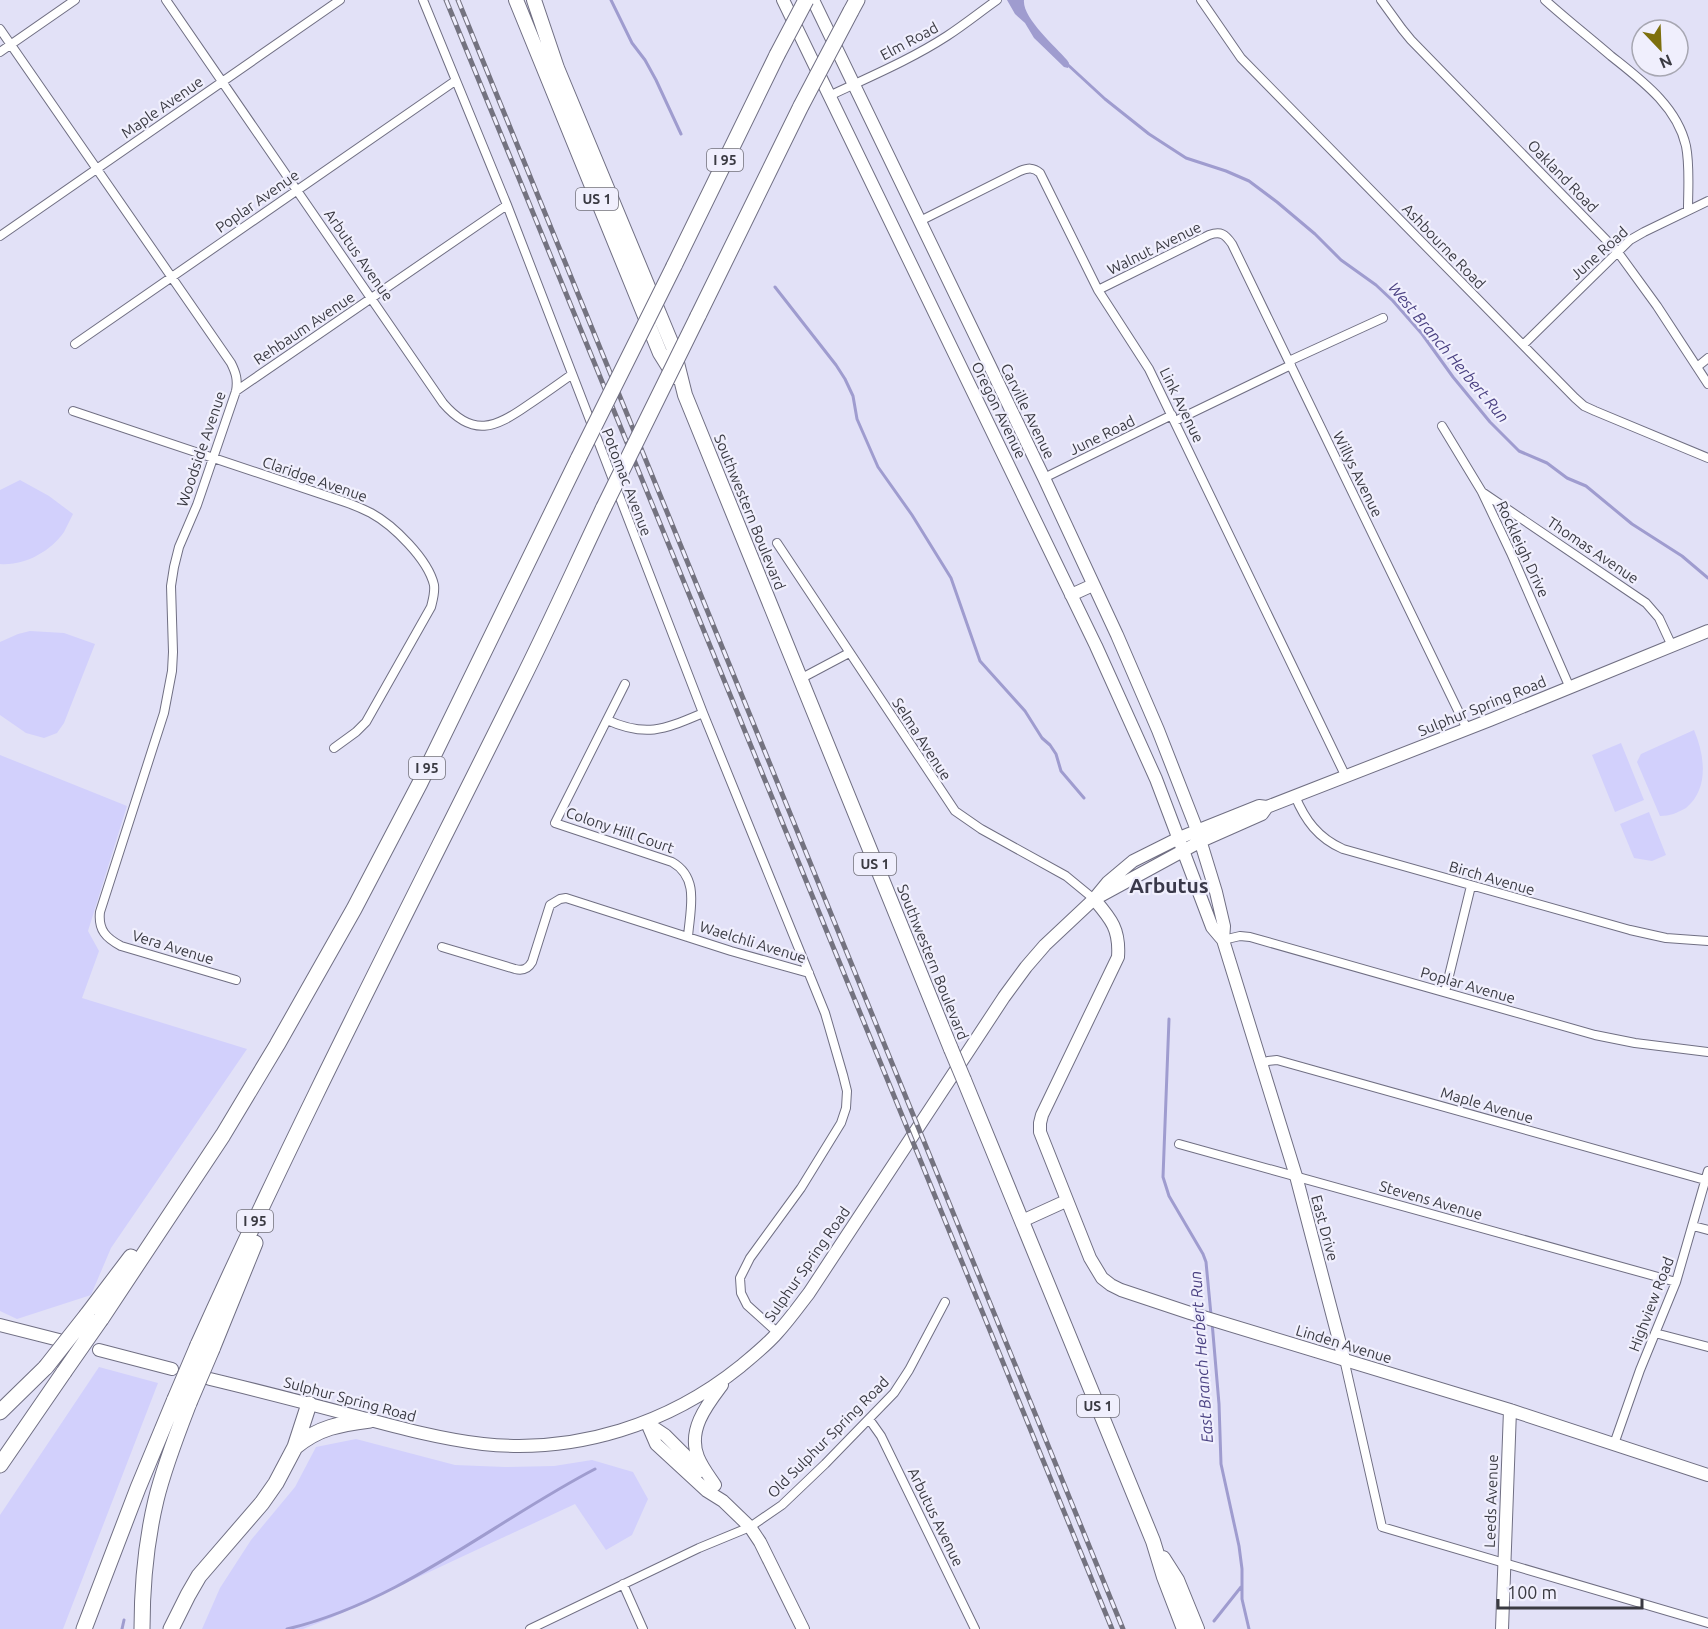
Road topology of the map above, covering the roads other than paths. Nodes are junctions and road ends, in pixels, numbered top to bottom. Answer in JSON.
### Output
{"nodes":[{"id":1,"x":75,"y":0,"type":"edge"},
{"id":2,"x":166,"y":0,"type":"edge"},
{"id":3,"x":340,"y":0,"type":"edge"},
{"id":4,"x":423,"y":0,"type":"edge"},
{"id":5,"x":516,"y":0,"type":"edge"},
{"id":6,"x":534,"y":0,"type":"edge"},
{"id":7,"x":783,"y":0,"type":"edge"},
{"id":8,"x":806,"y":0,"type":"edge"},
{"id":9,"x":813,"y":0,"type":"edge"},
{"id":10,"x":997,"y":0,"type":"edge"},
{"id":11,"x":1201,"y":0,"type":"edge"},
{"id":12,"x":1381,"y":0,"type":"edge"},
{"id":13,"x":1545,"y":0,"type":"edge"},
{"id":14,"x":854,"y":6,"type":"edge"},
{"id":15,"x":0,"y":29,"type":"edge"},
{"id":16,"x":11,"y":44,"type":"junction"},
{"id":17,"x":0,"y":52,"type":"edge"},
{"id":18,"x":222,"y":81,"type":"junction"},
{"id":19,"x":455,"y":81,"type":"junction"},
{"id":20,"x":853,"y":84,"type":"junction"},
{"id":21,"x":829,"y":96,"type":"junction"},
{"id":22,"x":98,"y":168,"type":"junction"},
{"id":23,"x":297,"y":190,"type":"junction"},
{"id":24,"x":1708,"y":201,"type":"edge"},
{"id":25,"x":507,"y":206,"type":"junction"},
{"id":26,"x":1688,"y":210,"type":"junction"},
{"id":27,"x":920,"y":221,"type":"junction"},
{"id":28,"x":1222,"y":233,"type":"joint"},
{"id":29,"x":0,"y":236,"type":"edge"},
{"id":30,"x":1617,"y":251,"type":"junction"},
{"id":31,"x":172,"y":277,"type":"junction"},
{"id":32,"x":1098,"y":290,"type":"junction"},
{"id":33,"x":372,"y":298,"type":"junction"},
{"id":34,"x":1383,"y":318,"type":"dead end"},
{"id":35,"x":75,"y":344,"type":"dead end"},
{"id":36,"x":1523,"y":345,"type":"junction"},
{"id":37,"x":1708,"y":358,"type":"edge"},
{"id":38,"x":1290,"y":363,"type":"junction"},
{"id":39,"x":1697,"y":367,"type":"junction"},
{"id":40,"x":571,"y":375,"type":"junction"},
{"id":41,"x":1708,"y":384,"type":"edge"},
{"id":42,"x":236,"y":391,"type":"junction"},
{"id":43,"x":685,"y":394,"type":"junction"},
{"id":44,"x":73,"y":411,"type":"dead end"},
{"id":45,"x":1173,"y":418,"type":"junction"},
{"id":46,"x":1442,"y":426,"type":"dead end"},
{"id":47,"x":213,"y":458,"type":"junction"},
{"id":48,"x":1708,"y":458,"type":"edge"},
{"id":49,"x":1044,"y":478,"type":"junction"},
{"id":50,"x":1482,"y":492,"type":"junction"},
{"id":51,"x":777,"y":543,"type":"dead end"},
{"id":52,"x":1094,"y":585,"type":"junction"},
{"id":53,"x":1071,"y":595,"type":"junction"},
{"id":54,"x":1708,"y":632,"type":"edge"},
{"id":55,"x":1672,"y":646,"type":"junction"},
{"id":56,"x":849,"y":653,"type":"junction"},
{"id":57,"x":800,"y":680,"type":"junction"},
{"id":58,"x":625,"y":684,"type":"dead end"},
{"id":59,"x":1570,"y":688,"type":"junction"},
{"id":60,"x":703,"y":713,"type":"junction"},
{"id":61,"x":607,"y":720,"type":"junction"},
{"id":62,"x":1467,"y":729,"type":"junction"},
{"id":63,"x":334,"y":748,"type":"dead end"},
{"id":64,"x":1346,"y":777,"type":"junction"},
{"id":65,"x":1295,"y":796,"type":"junction"},
{"id":66,"x":1199,"y":835,"type":"junction"},
{"id":67,"x":1179,"y":837,"type":"junction"},
{"id":68,"x":1184,"y":850,"type":"junction"},
{"id":69,"x":1471,"y":886,"type":"junction"},
{"id":70,"x":1094,"y":898,"type":"junction"},
{"id":71,"x":105,"y":936,"type":"joint"},
{"id":72,"x":688,"y":937,"type":"junction"},
{"id":73,"x":1223,"y":940,"type":"junction"},
{"id":74,"x":1708,"y":941,"type":"edge"},
{"id":75,"x":442,"y":947,"type":"dead end"},
{"id":76,"x":809,"y":973,"type":"junction"},
{"id":77,"x":236,"y":980,"type":"dead end"},
{"id":78,"x":1445,"y":992,"type":"junction"},
{"id":79,"x":1708,"y":1052,"type":"edge"},
{"id":80,"x":1260,"y":1064,"type":"junction"},
{"id":81,"x":1179,"y":1144,"type":"dead end"},
{"id":82,"x":1707,"y":1175,"type":"edge"},
{"id":83,"x":1296,"y":1176,"type":"junction"},
{"id":84,"x":1066,"y":1201,"type":"junction"},
{"id":85,"x":1022,"y":1221,"type":"junction"},
{"id":86,"x":1693,"y":1226,"type":"junction"},
{"id":87,"x":1708,"y":1230,"type":"edge"},
{"id":88,"x":1676,"y":1282,"type":"junction"},
{"id":89,"x":945,"y":1302,"type":"dead end"},
{"id":90,"x":94,"y":1317,"type":"junction"},
{"id":91,"x":0,"y":1324,"type":"edge"},
{"id":92,"x":778,"y":1333,"type":"junction"},
{"id":93,"x":1655,"y":1333,"type":"junction"},
{"id":94,"x":59,"y":1340,"type":"dead end"},
{"id":95,"x":1708,"y":1347,"type":"edge"},
{"id":96,"x":99,"y":1350,"type":"dead end"},
{"id":97,"x":1344,"y":1359,"type":"junction"},
{"id":98,"x":172,"y":1369,"type":"dead end"},
{"id":99,"x":727,"y":1377,"type":"junction"},
{"id":100,"x":210,"y":1378,"type":"dead end"},
{"id":101,"x":182,"y":1401,"type":"junction"},
{"id":102,"x":309,"y":1404,"type":"junction"},
{"id":103,"x":1510,"y":1410,"type":"junction"},
{"id":104,"x":0,"y":1412,"type":"edge"},
{"id":105,"x":869,"y":1419,"type":"junction"},
{"id":106,"x":370,"y":1420,"type":"junction"},
{"id":107,"x":646,"y":1423,"type":"junction"},
{"id":108,"x":1614,"y":1444,"type":"junction"},
{"id":109,"x":295,"y":1448,"type":"junction"},
{"id":110,"x":0,"y":1465,"type":"edge"},
{"id":111,"x":1708,"y":1475,"type":"edge"},
{"id":112,"x":715,"y":1485,"type":"junction"},
{"id":113,"x":723,"y":1501,"type":"junction"},
{"id":114,"x":750,"y":1527,"type":"junction"},
{"id":115,"x":1153,"y":1540,"type":"junction"},
{"id":116,"x":1503,"y":1563,"type":"junction"},
{"id":117,"x":623,"y":1584,"type":"junction"},
{"id":118,"x":1708,"y":1623,"type":"edge"},
{"id":119,"x":84,"y":1629,"type":"edge"},
{"id":120,"x":142,"y":1629,"type":"edge"},
{"id":121,"x":171,"y":1629,"type":"edge"},
{"id":122,"x":530,"y":1629,"type":"edge"},
{"id":123,"x":643,"y":1629,"type":"edge"},
{"id":124,"x":802,"y":1629,"type":"edge"},
{"id":125,"x":975,"y":1629,"type":"edge"},
{"id":126,"x":1184,"y":1629,"type":"edge"},
{"id":127,"x":1197,"y":1629,"type":"edge"},
{"id":128,"x":1502,"y":1629,"type":"edge"}],
"edges":[{"from":1,"to":16,"type":"street"},
{"from":2,"to":18,"type":"street","name":"Arbutus Avenue"},
{"from":3,"to":18,"type":"street","name":"Maple Avenue"},
{"from":4,"to":19,"type":"street","name":"Potomac Avenue"},
{"from":5,"to":43,"type":"main road","name":"Southwestern Boulevard","number":"US 1"},
{"from":6,"to":43,"type":"main road","name":"Southwestern Boulevard","number":"US 1"},
{"from":7,"to":21,"type":"street","name":"Oregon Avenue"},
{"from":8,"to":90,"type":"highway","number":"I 95","bridge":true},
{"from":9,"to":20,"type":"street","name":"Carville Avenue"},
{"from":10,"to":20,"type":"street","name":"Elm Road"},
{"from":11,"to":36,"type":"street","name":"Ashbourne Road"},
{"from":12,"to":30,"type":"street","name":"Oakland Road"},
{"from":13,"to":26,"type":"street"},
{"from":14,"to":101,"type":"highway","number":"I 95","bridge":true},
{"from":15,"to":16,"type":"street","name":"Woodside Avenue"},
{"from":16,"to":17,"type":"street"},
{"from":16,"to":22,"type":"street","name":"Woodside Avenue"},
{"from":18,"to":22,"type":"street","name":"Maple Avenue"},
{"from":18,"to":23,"type":"street","name":"Arbutus Avenue"},
{"from":19,"to":23,"type":"street","name":"Poplar Avenue"},
{"from":19,"to":25,"type":"street","name":"Potomac Avenue"},
{"from":20,"to":21,"type":"street","name":"Elm Road"},
{"from":20,"to":27,"type":"street","name":"Carville Avenue"},
{"from":21,"to":53,"type":"street","name":"Oregon Avenue"},
{"from":22,"to":29,"type":"street","name":"Maple Avenue"},
{"from":22,"to":31,"type":"street","name":"Woodside Avenue"},
{"from":23,"to":31,"type":"street","name":"Poplar Avenue"},
{"from":23,"to":33,"type":"street","name":"Arbutus Avenue"},
{"from":24,"to":26,"type":"street","name":"June Road"},
{"from":25,"to":33,"type":"street","name":"Rehbaum Avenue"},
{"from":25,"to":40,"type":"street","name":"Potomac Avenue"},
{"from":26,"to":30,"type":"street","name":"June Road"},
{"from":27,"to":32,"type":"street","name":"Link Avenue"},
{"from":27,"to":49,"type":"street","name":"Carville Avenue"},
{"from":28,"to":32,"type":"street","name":"Walnut Avenue"},
{"from":28,"to":38,"type":"street","name":"Willys Avenue"},
{"from":30,"to":36,"type":"street","name":"June Road"},
{"from":30,"to":39,"type":"street","name":"Oakland Road"},
{"from":31,"to":35,"type":"street","name":"Poplar Avenue"},
{"from":31,"to":42,"type":"street","name":"Woodside Avenue"},
{"from":32,"to":45,"type":"street","name":"Link Avenue"},
{"from":33,"to":40,"type":"street","name":"Arbutus Avenue"},
{"from":33,"to":42,"type":"street","name":"Rehbaum Avenue"},
{"from":34,"to":38,"type":"street","name":"June Road"},
{"from":36,"to":48,"type":"street","name":"Ashbourne Road"},
{"from":37,"to":39,"type":"street"},
{"from":38,"to":45,"type":"street","name":"June Road"},
{"from":38,"to":62,"type":"street","name":"Willys Avenue"},
{"from":39,"to":41,"type":"street","name":"Oakland Road"},
{"from":40,"to":60,"type":"street","name":"Potomac Avenue"},
{"from":42,"to":47,"type":"street","name":"Woodside Avenue"},
{"from":43,"to":57,"type":"main road","name":"Southwestern Boulevard","number":"US 1"},
{"from":44,"to":47,"type":"street","name":"Claridge Avenue"},
{"from":45,"to":49,"type":"street","name":"June Road"},
{"from":45,"to":64,"type":"street","name":"Link Avenue"},
{"from":46,"to":50,"type":"street","name":"Rockleigh Drive"},
{"from":47,"to":63,"type":"street","name":"Claridge Avenue"},
{"from":47,"to":71,"type":"street","name":"Woodside Avenue"},
{"from":49,"to":52,"type":"street","name":"Carville Avenue"},
{"from":50,"to":55,"type":"street","name":"Thomas Avenue"},
{"from":50,"to":59,"type":"street","name":"Rockleigh Drive"},
{"from":51,"to":56,"type":"street","name":"Selma Avenue"},
{"from":52,"to":53,"type":"street"},
{"from":52,"to":66,"type":"street","name":"Carville Avenue"},
{"from":53,"to":67,"type":"street","name":"Oregon Avenue"},
{"from":54,"to":55,"type":"street","name":"Sulphur Spring Road"},
{"from":55,"to":59,"type":"street","name":"Sulphur Spring Road"},
{"from":56,"to":57,"type":"street"},
{"from":56,"to":70,"type":"street","name":"Selma Avenue"},
{"from":57,"to":85,"type":"main road","name":"Southwestern Boulevard","number":"US 1","bridge":true},
{"from":58,"to":61,"type":"street","name":"Colony Hill Court"},
{"from":59,"to":62,"type":"street","name":"Sulphur Spring Road"},
{"from":60,"to":61,"type":"street"},
{"from":60,"to":76,"type":"street","name":"Potomac Avenue"},
{"from":61,"to":72,"type":"street","name":"Colony Hill Court"},
{"from":62,"to":64,"type":"street","name":"Sulphur Spring Road"},
{"from":64,"to":65,"type":"street","name":"Sulphur Spring Road"},
{"from":65,"to":66,"type":"street","name":"Sulphur Spring Road"},
{"from":65,"to":69,"type":"street","name":"Birch Avenue"},
{"from":66,"to":67,"type":"street","name":"Sulphur Spring Road"},
{"from":66,"to":68,"type":"street","name":"Sulphur Spring Road"},
{"from":66,"to":73,"type":"street","name":"East Drive"},
{"from":67,"to":68,"type":"street","name":"East Drive"},
{"from":67,"to":70,"type":"street","name":"Sulphur Spring Road"},
{"from":68,"to":70,"type":"street","name":"Sulphur Spring Road"},
{"from":68,"to":73,"type":"street","name":"East Drive"},
{"from":69,"to":74,"type":"street","name":"Birch Avenue"},
{"from":69,"to":78,"type":"street"},
{"from":70,"to":84,"type":"street"},
{"from":70,"to":92,"type":"street","name":"Sulphur Spring Road"},
{"from":71,"to":77,"type":"street","name":"Vera Avenue"},
{"from":72,"to":75,"type":"street","name":"Waelchli Avenue"},
{"from":72,"to":76,"type":"street","name":"Waelchli Avenue"},
{"from":73,"to":78,"type":"street","name":"Poplar Avenue"},
{"from":73,"to":80,"type":"street","name":"East Drive"},
{"from":76,"to":92,"type":"street","name":"Waelchli Avenue"},
{"from":78,"to":79,"type":"street","name":"Poplar Avenue"},
{"from":80,"to":82,"type":"street","name":"Maple Avenue"},
{"from":80,"to":83,"type":"street","name":"East Drive"},
{"from":81,"to":83,"type":"street","name":"Stevens Avenue"},
{"from":82,"to":86,"type":"street","name":"Highview Road"},
{"from":83,"to":88,"type":"street","name":"Stevens Avenue"},
{"from":83,"to":97,"type":"street","name":"East Drive"},
{"from":84,"to":85,"type":"street"},
{"from":84,"to":97,"type":"street","name":"Linden Avenue"},
{"from":85,"to":115,"type":"main road","name":"Southwestern Boulevard","number":"US 1"},
{"from":86,"to":87,"type":"street"},
{"from":86,"to":88,"type":"street","name":"Highview Road"},
{"from":88,"to":93,"type":"street","name":"Highview Road"},
{"from":89,"to":105,"type":"street","name":"Old Sulphur Spring Road"},
{"from":90,"to":104,"type":"highway","bridge":true},
{"from":90,"to":110,"type":"highway","bridge":true},
{"from":91,"to":94,"type":"street"},
{"from":92,"to":99,"type":"street","name":"Sulphur Spring Road"},
{"from":93,"to":95,"type":"street"},
{"from":93,"to":108,"type":"street","name":"Highview Road"},
{"from":96,"to":98,"type":"street"},
{"from":97,"to":103,"type":"street","name":"Linden Avenue"},
{"from":97,"to":116,"type":"street","name":"East Drive"},
{"from":99,"to":107,"type":"street","name":"Sulphur Spring Road"},
{"from":99,"to":112,"type":"street"},
{"from":100,"to":102,"type":"street","name":"Sulphur Spring Road"},
{"from":101,"to":119,"type":"highway","number":"I 95"},
{"from":101,"to":120,"type":"highway"},
{"from":102,"to":106,"type":"street","name":"Sulphur Spring Road"},
{"from":102,"to":109,"type":"highway"},
{"from":103,"to":108,"type":"street","name":"Linden Avenue"},
{"from":103,"to":116,"type":"street","name":"Leeds Avenue"},
{"from":105,"to":114,"type":"street","name":"Old Sulphur Spring Road"},
{"from":105,"to":125,"type":"street","name":"Arbutus Avenue"},
{"from":106,"to":107,"type":"street","name":"Sulphur Spring Road"},
{"from":106,"to":109,"type":"highway"},
{"from":107,"to":112,"type":"street"},
{"from":107,"to":113,"type":"street"},
{"from":108,"to":111,"type":"street","name":"Linden Avenue"},
{"from":109,"to":121,"type":"highway"},
{"from":112,"to":113,"type":"street"},
{"from":113,"to":114,"type":"street"},
{"from":114,"to":117,"type":"street","name":"Old Sulphur Spring Road"},
{"from":114,"to":124,"type":"street"},
{"from":115,"to":126,"type":"main road","name":"Southwestern Boulevard","number":"US 1"},
{"from":115,"to":127,"type":"main road","name":"Southwestern Boulevard","number":"US 1"},
{"from":116,"to":118,"type":"street"},
{"from":116,"to":128,"type":"street","name":"Leeds Avenue"},
{"from":117,"to":122,"type":"street","name":"Old Sulphur Spring Road"},
{"from":117,"to":123,"type":"street"}]}
